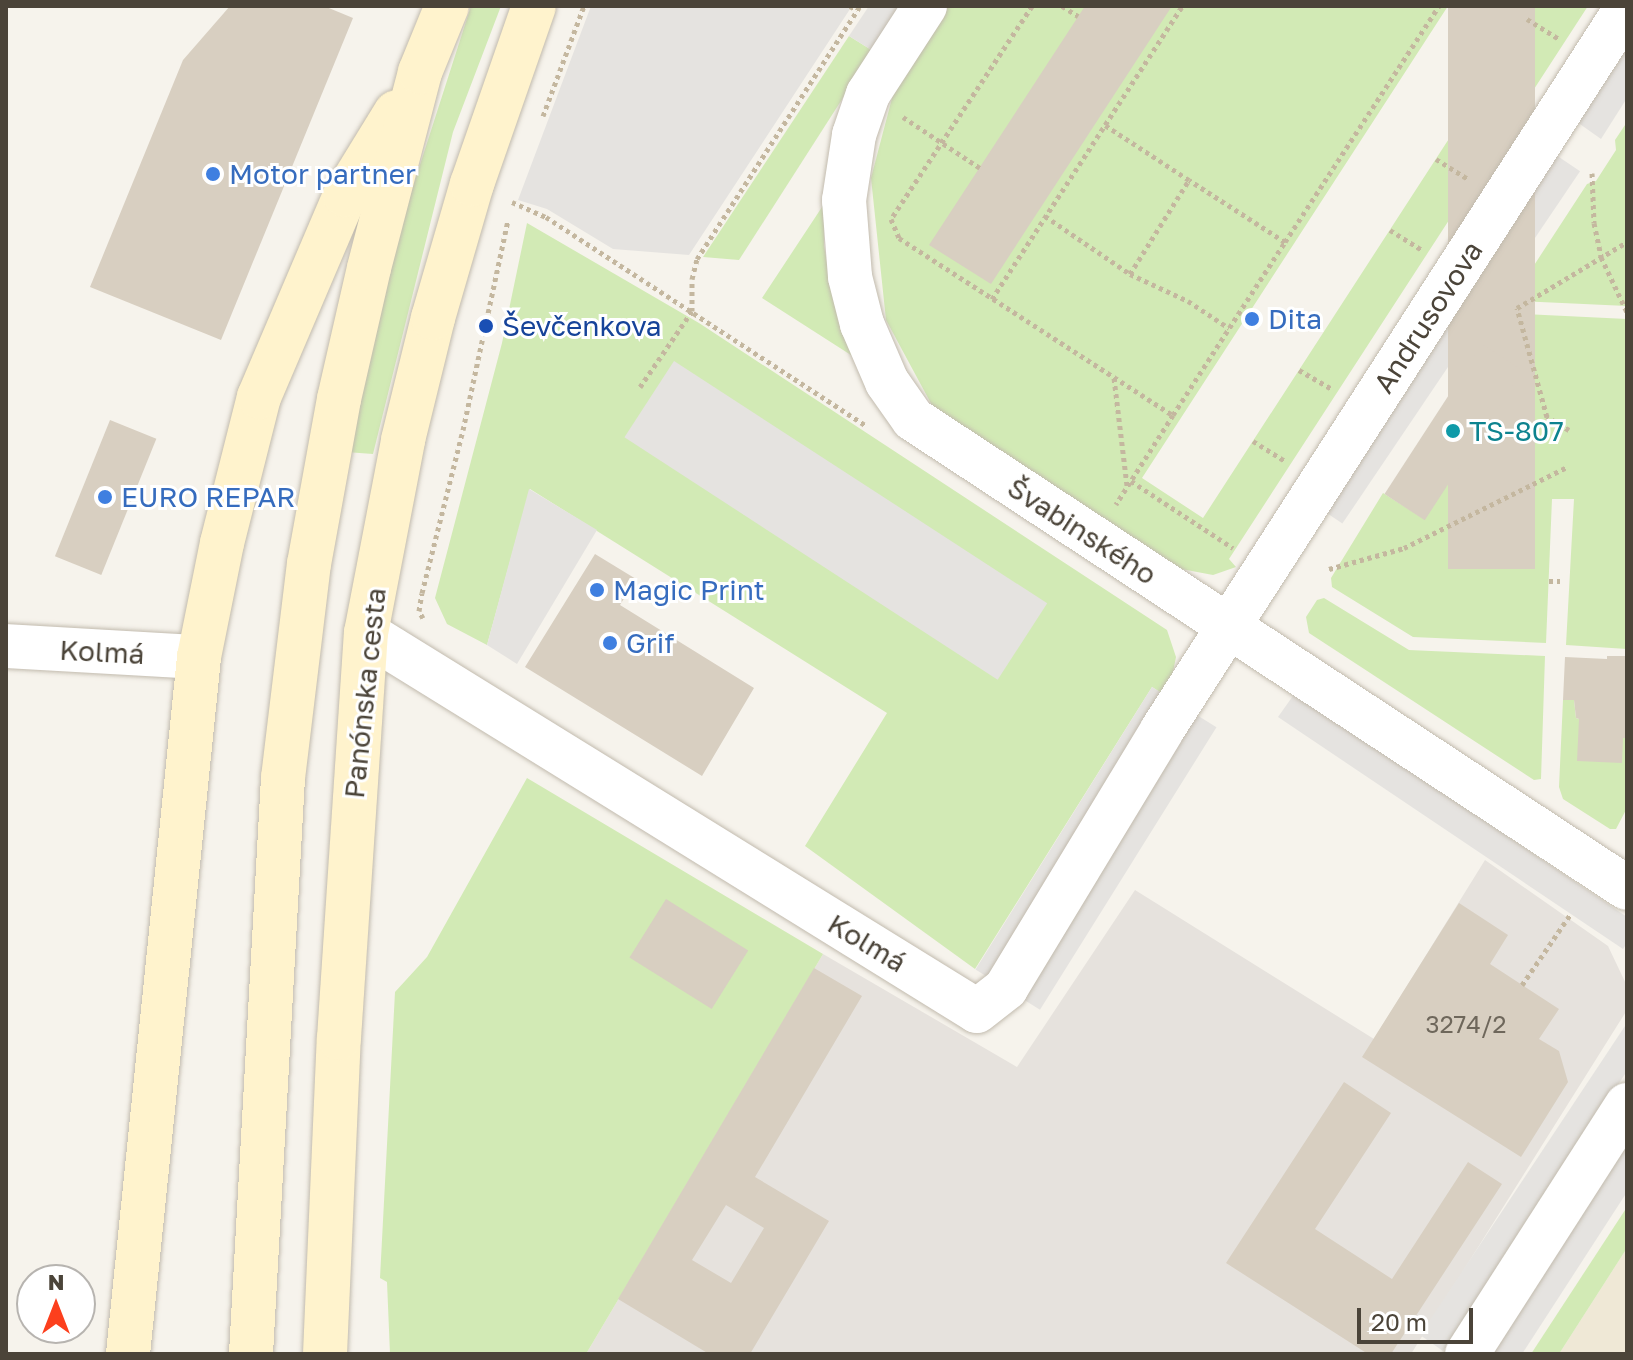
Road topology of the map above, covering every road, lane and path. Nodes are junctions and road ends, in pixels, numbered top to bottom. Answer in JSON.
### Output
{"nodes":[{"id":1,"x":447,"y":6,"type":"edge"},
{"id":2,"x":534,"y":6,"type":"edge"},
{"id":3,"x":584,"y":6,"type":"edge"},
{"id":4,"x":850,"y":6,"type":"edge"},
{"id":5,"x":925,"y":6,"type":"edge"},
{"id":6,"x":1032,"y":6,"type":"edge"},
{"id":7,"x":1062,"y":6,"type":"edge"},
{"id":8,"x":1182,"y":6,"type":"edge"},
{"id":9,"x":1439,"y":6,"type":"edge"},
{"id":10,"x":1627,"y":7,"type":"edge"},
{"id":11,"x":858,"y":8,"type":"edge"},
{"id":12,"x":1078,"y":16,"type":"dead end"},
{"id":13,"x":1527,"y":19,"type":"dead end"},
{"id":14,"x":1569,"y":46,"type":"dead end"},
{"id":15,"x":420,"y":72,"type":"junction"},
{"id":16,"x":543,"y":118,"type":"dead end"},
{"id":17,"x":1105,"y":125,"type":"junction"},
{"id":18,"x":1436,"y":159,"type":"dead end"},
{"id":19,"x":1592,"y":173,"type":"dead end"},
{"id":20,"x":1189,"y":180,"type":"junction"},
{"id":21,"x":1479,"y":186,"type":"dead end"},
{"id":22,"x":517,"y":188,"type":"dead end"},
{"id":23,"x":512,"y":202,"type":"junction"},
{"id":24,"x":1045,"y":216,"type":"junction"},
{"id":25,"x":1390,"y":230,"type":"dead end"},
{"id":26,"x":1285,"y":242,"type":"junction"},
{"id":27,"x":1627,"y":242,"type":"edge"},
{"id":28,"x":1433,"y":257,"type":"dead end"},
{"id":29,"x":1601,"y":257,"type":"junction"},
{"id":30,"x":1130,"y":274,"type":"junction"},
{"id":31,"x":992,"y":299,"type":"junction"},
{"id":32,"x":692,"y":311,"type":"junction"},
{"id":33,"x":1627,"y":312,"type":"edge"},
{"id":34,"x":1229,"y":328,"type":"junction"},
{"id":35,"x":1299,"y":370,"type":"dead end"},
{"id":36,"x":1114,"y":378,"type":"junction"},
{"id":37,"x":640,"y":387,"type":"dead end"},
{"id":38,"x":1343,"y":395,"type":"dead end"},
{"id":39,"x":1173,"y":415,"type":"junction"},
{"id":40,"x":1569,"y":430,"type":"dead end"},
{"id":41,"x":1253,"y":441,"type":"dead end"},
{"id":42,"x":1296,"y":467,"type":"dead end"},
{"id":43,"x":1567,"y":467,"type":"dead end"},
{"id":44,"x":1127,"y":487,"type":"junction"},
{"id":45,"x":1095,"y":539,"type":"junction"},
{"id":46,"x":1329,"y":569,"type":"dead end"},
{"id":47,"x":1549,"y":581,"type":"dead end"},
{"id":48,"x":1560,"y":581,"type":"dead end"},
{"id":49,"x":425,"y":621,"type":"dead end"},
{"id":50,"x":1229,"y":627,"type":"junction"},
{"id":51,"x":366,"y":633,"type":"junction"},
{"id":52,"x":6,"y":646,"type":"edge"},
{"id":53,"x":199,"y":657,"type":"junction"},
{"id":54,"x":1627,"y":888,"type":"edge"},
{"id":55,"x":1570,"y":915,"type":"dead end"},
{"id":56,"x":1522,"y":985,"type":"dead end"},
{"id":57,"x":1627,"y":1105,"type":"edge"},
{"id":58,"x":329,"y":1276,"type":"junction"},
{"id":59,"x":129,"y":1343,"type":"edge"},
{"id":60,"x":251,"y":1354,"type":"edge"},
{"id":61,"x":325,"y":1354,"type":"edge"},
{"id":62,"x":345,"y":1354,"type":"edge"},
{"id":63,"x":1467,"y":1354,"type":"edge"}],
"edges":[{"from":1,"to":15,"type":"main road"},
{"from":2,"to":51,"type":"main road","name":"Panónska cesta"},
{"from":3,"to":16,"type":"path"},
{"from":4,"to":11,"type":"path"},
{"from":5,"to":45,"type":"street","name":"Švabinského"},
{"from":6,"to":31,"type":"path"},
{"from":7,"to":12,"type":"path"},
{"from":8,"to":17,"type":"path"},
{"from":9,"to":26,"type":"path"},
{"from":10,"to":50,"type":"street","name":"Andrusovova"},
{"from":11,"to":32,"type":"path"},
{"from":13,"to":14,"type":"path"},
{"from":15,"to":53,"type":"main road"},
{"from":15,"to":60,"type":"main road"},
{"from":17,"to":20,"type":"path"},
{"from":17,"to":24,"type":"path"},
{"from":18,"to":21,"type":"path"},
{"from":19,"to":29,"type":"path"},
{"from":20,"to":26,"type":"path"},
{"from":20,"to":30,"type":"path"},
{"from":22,"to":23,"type":"path"},
{"from":23,"to":32,"type":"path"},
{"from":23,"to":49,"type":"path"},
{"from":24,"to":30,"type":"path"},
{"from":24,"to":31,"type":"path"},
{"from":25,"to":28,"type":"path"},
{"from":26,"to":34,"type":"path"},
{"from":27,"to":29,"type":"path"},
{"from":29,"to":33,"type":"path"},
{"from":29,"to":40,"type":"path"},
{"from":30,"to":34,"type":"path"},
{"from":31,"to":36,"type":"path"},
{"from":32,"to":37,"type":"path"},
{"from":34,"to":39,"type":"path"},
{"from":35,"to":38,"type":"path"},
{"from":36,"to":39,"type":"path"},
{"from":36,"to":44,"type":"path"},
{"from":39,"to":44,"type":"path"},
{"from":41,"to":42,"type":"path"},
{"from":43,"to":46,"type":"path"},
{"from":44,"to":45,"type":"path"},
{"from":45,"to":50,"type":"street","name":"Švabinského"},
{"from":47,"to":48,"type":"path"},
{"from":50,"to":51,"type":"street","name":"Kolmá"},
{"from":50,"to":54,"type":"street","name":"Švabinského"},
{"from":51,"to":58,"type":"main road","name":"Panónska cesta"},
{"from":52,"to":53,"type":"street","name":"Kolmá"},
{"from":53,"to":59,"type":"main road"},
{"from":55,"to":56,"type":"path"},
{"from":57,"to":63,"type":"street"},
{"from":58,"to":61,"type":"main road","name":"Panónska cesta"},
{"from":58,"to":62,"type":"main road"}]}
